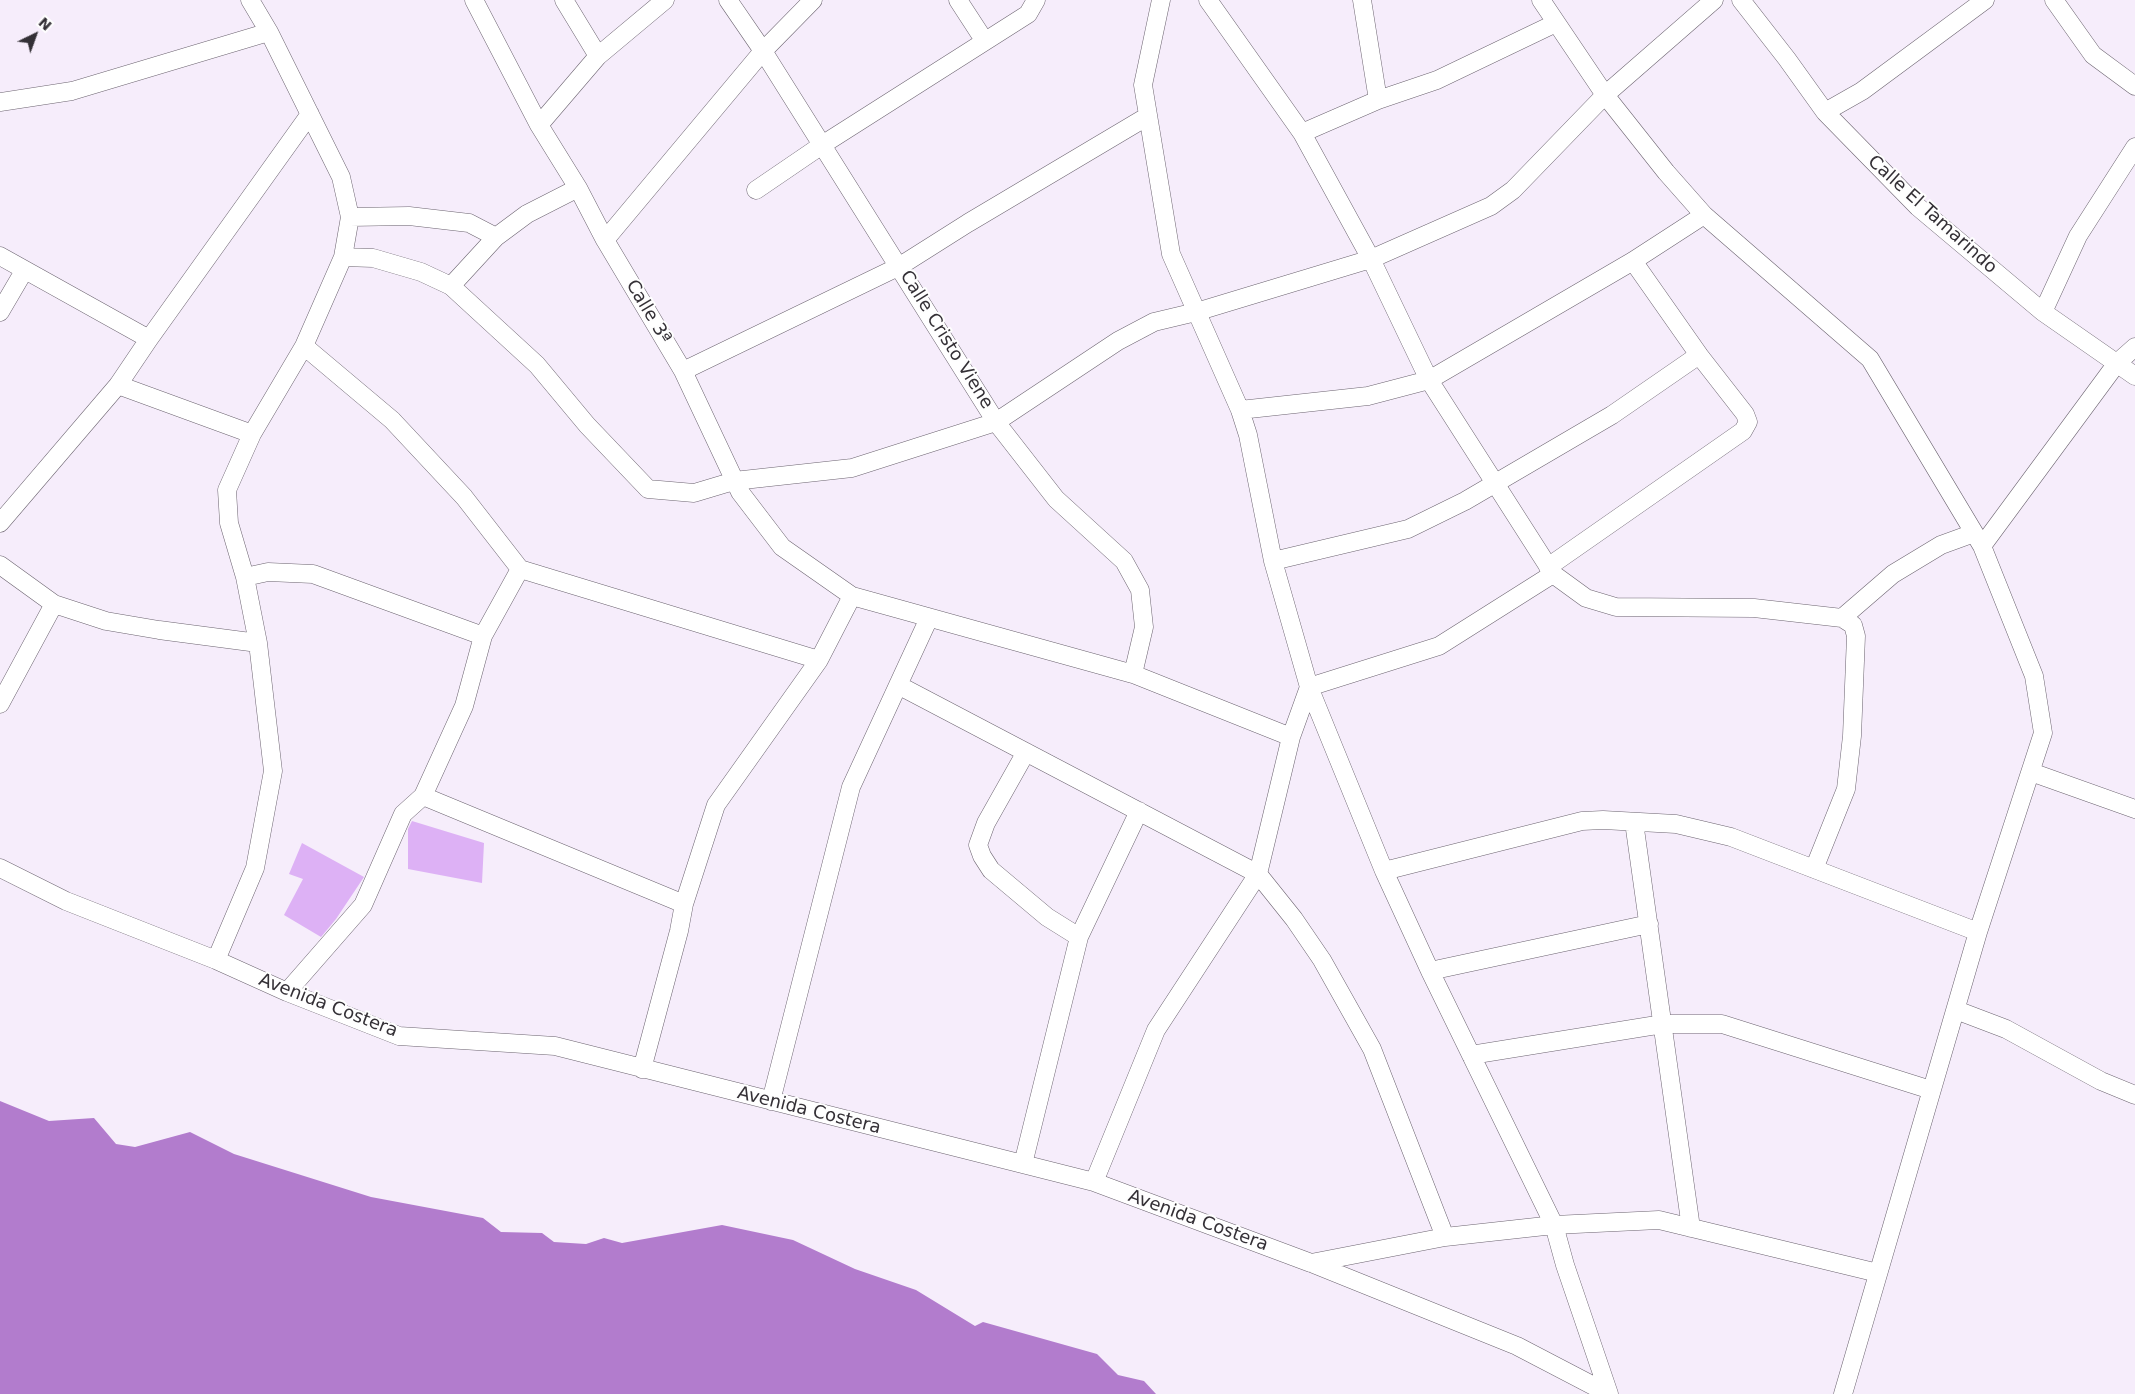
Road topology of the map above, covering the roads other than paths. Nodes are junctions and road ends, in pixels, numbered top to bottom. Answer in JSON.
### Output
{"nodes":[{"id":1,"x":250,"y":0,"type":"edge"},
{"id":2,"x":474,"y":0,"type":"edge"},
{"id":3,"x":564,"y":0,"type":"edge"},
{"id":4,"x":664,"y":0,"type":"edge"},
{"id":5,"x":728,"y":0,"type":"edge"},
{"id":6,"x":813,"y":0,"type":"edge"},
{"id":7,"x":958,"y":0,"type":"edge"},
{"id":8,"x":1036,"y":0,"type":"edge"},
{"id":9,"x":1161,"y":0,"type":"edge"},
{"id":10,"x":1208,"y":0,"type":"edge"},
{"id":11,"x":1362,"y":0,"type":"edge"},
{"id":12,"x":1541,"y":0,"type":"edge"},
{"id":13,"x":1714,"y":0,"type":"edge"},
{"id":14,"x":1741,"y":0,"type":"edge"},
{"id":15,"x":1984,"y":0,"type":"edge"},
{"id":16,"x":2054,"y":0,"type":"edge"},
{"id":17,"x":1556,"y":23,"type":"junction"},
{"id":18,"x":269,"y":32,"type":"junction"},
{"id":19,"x":984,"y":40,"type":"junction"},
{"id":20,"x":763,"y":51,"type":"junction"},
{"id":21,"x":598,"y":56,"type":"junction"},
{"id":22,"x":2135,"y":86,"type":"edge"},
{"id":23,"x":1605,"y":95,"type":"junction"},
{"id":24,"x":1378,"y":100,"type":"junction"},
{"id":25,"x":0,"y":102,"type":"edge"},
{"id":26,"x":1825,"y":112,"type":"junction"},
{"id":27,"x":310,"y":114,"type":"junction"},
{"id":28,"x":1148,"y":116,"type":"junction"},
{"id":29,"x":539,"y":125,"type":"junction"},
{"id":30,"x":1302,"y":133,"type":"junction"},
{"id":31,"x":822,"y":144,"type":"junction"},
{"id":32,"x":2135,"y":147,"type":"edge"},
{"id":33,"x":578,"y":188,"type":"junction"},
{"id":34,"x":756,"y":190,"type":"dead end"},
{"id":35,"x":1704,"y":215,"type":"junction"},
{"id":36,"x":350,"y":217,"type":"junction"},
{"id":37,"x":496,"y":237,"type":"junction"},
{"id":38,"x":605,"y":240,"type":"junction"},
{"id":39,"x":0,"y":256,"type":"edge"},
{"id":40,"x":343,"y":257,"type":"junction"},
{"id":41,"x":1371,"y":259,"type":"junction"},
{"id":42,"x":1633,"y":261,"type":"junction"},
{"id":43,"x":900,"y":266,"type":"junction"},
{"id":44,"x":24,"y":272,"type":"junction"},
{"id":45,"x":451,"y":286,"type":"junction"},
{"id":46,"x":0,"y":312,"type":"edge"},
{"id":47,"x":1196,"y":312,"type":"junction"},
{"id":48,"x":2043,"y":312,"type":"junction"},
{"id":49,"x":148,"y":339,"type":"junction"},
{"id":50,"x":304,"y":346,"type":"junction"},
{"id":51,"x":2135,"y":347,"type":"edge"},
{"id":52,"x":1699,"y":355,"type":"junction"},
{"id":53,"x":2118,"y":363,"type":"junction"},
{"id":54,"x":683,"y":371,"type":"junction"},
{"id":55,"x":2135,"y":376,"type":"edge"},
{"id":56,"x":1429,"y":380,"type":"junction"},
{"id":57,"x":118,"y":385,"type":"junction"},
{"id":58,"x":1240,"y":410,"type":"junction"},
{"id":59,"x":996,"y":422,"type":"junction"},
{"id":60,"x":252,"y":434,"type":"junction"},
{"id":61,"x":734,"y":481,"type":"junction"},
{"id":62,"x":1495,"y":484,"type":"junction"},
{"id":63,"x":0,"y":523,"type":"edge"},
{"id":64,"x":1978,"y":539,"type":"junction"},
{"id":65,"x":1273,"y":560,"type":"junction"},
{"id":66,"x":0,"y":565,"type":"edge"},
{"id":67,"x":520,"y":568,"type":"junction"},
{"id":68,"x":1550,"y":570,"type":"junction"},
{"id":69,"x":245,"y":577,"type":"junction"},
{"id":70,"x":852,"y":596,"type":"junction"},
{"id":71,"x":54,"y":604,"type":"junction"},
{"id":72,"x":929,"y":618,"type":"junction"},
{"id":73,"x":1842,"y":618,"type":"junction"},
{"id":74,"x":483,"y":636,"type":"junction"},
{"id":75,"x":258,"y":643,"type":"junction"},
{"id":76,"x":819,"y":660,"type":"junction"},
{"id":77,"x":1133,"y":674,"type":"junction"},
{"id":78,"x":898,"y":685,"type":"junction"},
{"id":79,"x":1308,"y":688,"type":"junction"},
{"id":80,"x":0,"y":704,"type":"edge"},
{"id":81,"x":1291,"y":736,"type":"junction"},
{"id":82,"x":1026,"y":752,"type":"junction"},
{"id":83,"x":2031,"y":772,"type":"junction"},
{"id":84,"x":422,"y":796,"type":"junction"},
{"id":85,"x":2135,"y":810,"type":"edge"},
{"id":86,"x":1139,"y":811,"type":"junction"},
{"id":87,"x":1634,"y":822,"type":"junction"},
{"id":88,"x":0,"y":868,"type":"edge"},
{"id":89,"x":1814,"y":869,"type":"junction"},
{"id":90,"x":1384,"y":871,"type":"junction"},
{"id":91,"x":1258,"y":874,"type":"junction"},
{"id":92,"x":684,"y":904,"type":"junction"},
{"id":93,"x":1649,"y":924,"type":"junction"},
{"id":94,"x":1978,"y":932,"type":"junction"},
{"id":95,"x":1079,"y":937,"type":"junction"},
{"id":96,"x":216,"y":960,"type":"junction"},
{"id":97,"x":1430,"y":972,"type":"junction"},
{"id":98,"x":287,"y":992,"type":"junction"},
{"id":99,"x":1956,"y":1010,"type":"junction"},
{"id":100,"x":1663,"y":1024,"type":"junction"},
{"id":101,"x":1471,"y":1054,"type":"junction"},
{"id":102,"x":642,"y":1069,"type":"junction"},
{"id":103,"x":1931,"y":1090,"type":"junction"},
{"id":104,"x":2135,"y":1095,"type":"edge"},
{"id":105,"x":771,"y":1102,"type":"junction"},
{"id":106,"x":1023,"y":1164,"type":"junction"},
{"id":107,"x":1094,"y":1182,"type":"junction"},
{"id":108,"x":1554,"y":1225,"type":"junction"},
{"id":109,"x":1691,"y":1228,"type":"junction"},
{"id":110,"x":1445,"y":1237,"type":"junction"},
{"id":111,"x":1311,"y":1263,"type":"junction"},
{"id":112,"x":1878,"y":1273,"type":"junction"},
{"id":113,"x":1609,"y":1394,"type":"edge"},
{"id":114,"x":1843,"y":1394,"type":"edge"}],
"edges":[{"from":1,"to":18,"type":"street"},
{"from":2,"to":29,"type":"street","name":"Calle 3ª"},
{"from":3,"to":21,"type":"street"},
{"from":4,"to":21,"type":"street"},
{"from":5,"to":20,"type":"street","name":"Calle Cristo Viene"},
{"from":6,"to":20,"type":"street"},
{"from":7,"to":19,"type":"street"},
{"from":8,"to":19,"type":"street"},
{"from":9,"to":28,"type":"street"},
{"from":10,"to":30,"type":"street"},
{"from":11,"to":24,"type":"street"},
{"from":12,"to":17,"type":"street"},
{"from":13,"to":23,"type":"street"},
{"from":14,"to":26,"type":"street","name":"Calle El Tamarindo"},
{"from":15,"to":26,"type":"street"},
{"from":16,"to":22,"type":"street"},
{"from":17,"to":23,"type":"street"},
{"from":17,"to":24,"type":"street"},
{"from":18,"to":25,"type":"street"},
{"from":18,"to":27,"type":"street"},
{"from":19,"to":31,"type":"street"},
{"from":20,"to":31,"type":"street","name":"Calle Cristo Viene"},
{"from":20,"to":38,"type":"street"},
{"from":21,"to":29,"type":"street"},
{"from":23,"to":35,"type":"street"},
{"from":23,"to":41,"type":"street"},
{"from":24,"to":30,"type":"street"},
{"from":26,"to":48,"type":"street","name":"Calle El Tamarindo"},
{"from":27,"to":36,"type":"street"},
{"from":27,"to":49,"type":"street"},
{"from":28,"to":43,"type":"street"},
{"from":28,"to":47,"type":"street"},
{"from":29,"to":33,"type":"street","name":"Calle 3ª"},
{"from":30,"to":41,"type":"street"},
{"from":31,"to":34,"type":"street"},
{"from":31,"to":43,"type":"street","name":"Calle Cristo Viene"},
{"from":32,"to":48,"type":"street"},
{"from":33,"to":37,"type":"street"},
{"from":33,"to":38,"type":"street","name":"Calle 3ª"},
{"from":35,"to":42,"type":"street"},
{"from":35,"to":64,"type":"street"},
{"from":36,"to":37,"type":"street"},
{"from":36,"to":40,"type":"street"},
{"from":37,"to":45,"type":"street"},
{"from":38,"to":54,"type":"street","name":"Calle 3ª"},
{"from":39,"to":44,"type":"street"},
{"from":40,"to":45,"type":"street"},
{"from":40,"to":50,"type":"street"},
{"from":41,"to":47,"type":"street"},
{"from":41,"to":56,"type":"street"},
{"from":42,"to":52,"type":"street"},
{"from":42,"to":56,"type":"street"},
{"from":43,"to":54,"type":"street"},
{"from":43,"to":59,"type":"street","name":"Calle Cristo Viene"},
{"from":44,"to":46,"type":"street"},
{"from":44,"to":49,"type":"street"},
{"from":45,"to":61,"type":"street"},
{"from":47,"to":58,"type":"street"},
{"from":47,"to":59,"type":"street"},
{"from":48,"to":53,"type":"street","name":"Calle El Tamarindo"},
{"from":49,"to":57,"type":"street"},
{"from":50,"to":60,"type":"street"},
{"from":50,"to":67,"type":"street"},
{"from":51,"to":53,"type":"street"},
{"from":52,"to":62,"type":"street"},
{"from":52,"to":68,"type":"street"},
{"from":53,"to":55,"type":"street","name":"Calle El Tamarindo"},
{"from":53,"to":64,"type":"street"},
{"from":54,"to":61,"type":"street","name":"Calle 3ª"},
{"from":56,"to":58,"type":"street"},
{"from":56,"to":62,"type":"street"},
{"from":57,"to":60,"type":"street"},
{"from":57,"to":63,"type":"street"},
{"from":58,"to":65,"type":"street"},
{"from":59,"to":61,"type":"street"},
{"from":59,"to":77,"type":"street","name":"Calle Cristo Viene"},
{"from":60,"to":69,"type":"street"},
{"from":61,"to":70,"type":"street","name":"Calle 3ª"},
{"from":62,"to":65,"type":"street"},
{"from":62,"to":68,"type":"street"},
{"from":64,"to":73,"type":"street"},
{"from":64,"to":83,"type":"street"},
{"from":65,"to":79,"type":"street"},
{"from":66,"to":71,"type":"street"},
{"from":67,"to":74,"type":"street"},
{"from":67,"to":76,"type":"street"},
{"from":68,"to":73,"type":"street"},
{"from":68,"to":79,"type":"street"},
{"from":69,"to":74,"type":"street"},
{"from":69,"to":75,"type":"street"},
{"from":70,"to":72,"type":"street","name":"Calle 3ª"},
{"from":70,"to":76,"type":"street"},
{"from":71,"to":75,"type":"street"},
{"from":71,"to":80,"type":"street"},
{"from":72,"to":77,"type":"street","name":"Calle 3ª"},
{"from":72,"to":78,"type":"street"},
{"from":73,"to":89,"type":"street"},
{"from":74,"to":84,"type":"street"},
{"from":75,"to":96,"type":"street"},
{"from":76,"to":92,"type":"street"},
{"from":77,"to":81,"type":"street","name":"Calle 3ª"},
{"from":78,"to":82,"type":"street"},
{"from":78,"to":105,"type":"street"},
{"from":79,"to":81,"type":"street"},
{"from":79,"to":90,"type":"street"},
{"from":81,"to":91,"type":"street"},
{"from":82,"to":86,"type":"street"},
{"from":82,"to":95,"type":"street"},
{"from":83,"to":85,"type":"street"},
{"from":83,"to":94,"type":"street"},
{"from":84,"to":92,"type":"street"},
{"from":84,"to":98,"type":"street"},
{"from":86,"to":91,"type":"street"},
{"from":86,"to":95,"type":"street"},
{"from":87,"to":89,"type":"street"},
{"from":87,"to":90,"type":"street"},
{"from":87,"to":93,"type":"street"},
{"from":88,"to":96,"type":"street","name":"Avenida Costera"},
{"from":89,"to":94,"type":"street"},
{"from":90,"to":97,"type":"street"},
{"from":91,"to":107,"type":"street"},
{"from":91,"to":110,"type":"street"},
{"from":92,"to":102,"type":"street"},
{"from":93,"to":97,"type":"street"},
{"from":93,"to":100,"type":"street"},
{"from":94,"to":99,"type":"street"},
{"from":95,"to":106,"type":"street"},
{"from":96,"to":98,"type":"street","name":"Avenida Costera"},
{"from":97,"to":101,"type":"street"},
{"from":98,"to":102,"type":"street","name":"Avenida Costera"},
{"from":99,"to":103,"type":"street"},
{"from":99,"to":104,"type":"street"},
{"from":100,"to":101,"type":"street"},
{"from":100,"to":103,"type":"street"},
{"from":100,"to":109,"type":"street"},
{"from":101,"to":108,"type":"street"},
{"from":102,"to":105,"type":"street","name":"Avenida Costera"},
{"from":103,"to":112,"type":"street"},
{"from":105,"to":106,"type":"street","name":"Avenida Costera"},
{"from":106,"to":107,"type":"street","name":"Avenida Costera"},
{"from":107,"to":111,"type":"street","name":"Avenida Costera"},
{"from":108,"to":109,"type":"street"},
{"from":108,"to":110,"type":"street"},
{"from":108,"to":113,"type":"street"},
{"from":109,"to":112,"type":"street"},
{"from":110,"to":111,"type":"street"},
{"from":111,"to":113,"type":"street","name":"Avenida Costera"},
{"from":112,"to":114,"type":"street"}]}
